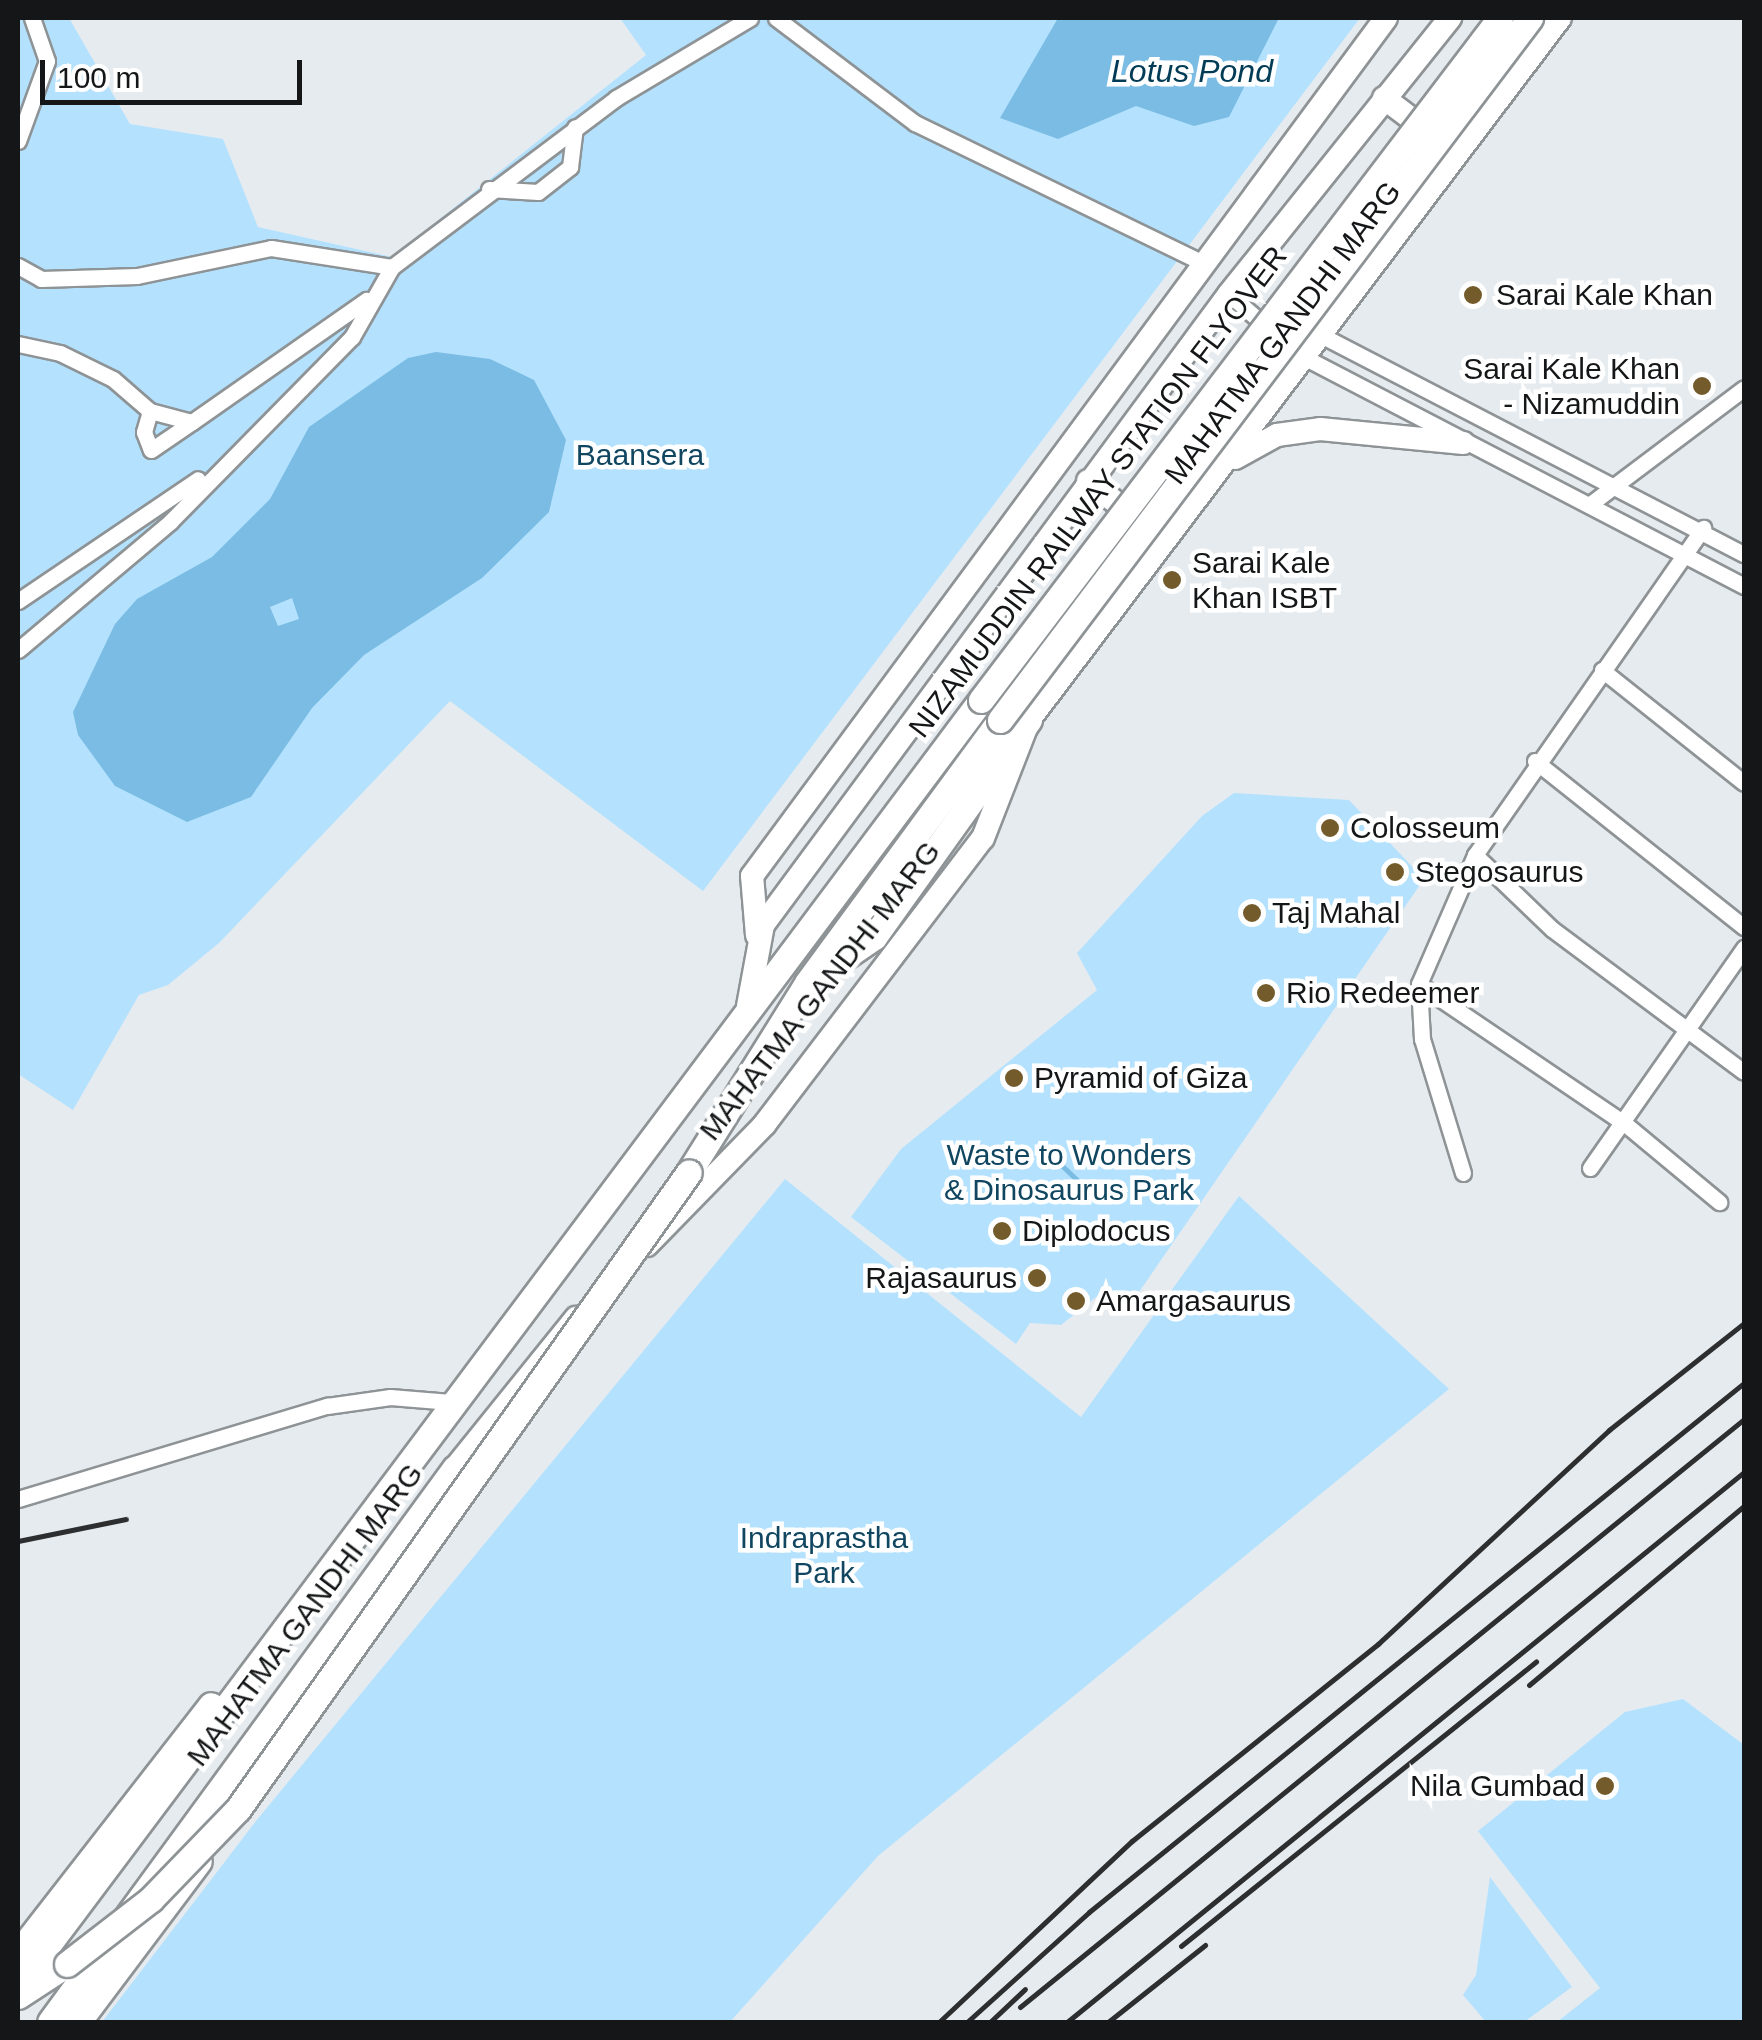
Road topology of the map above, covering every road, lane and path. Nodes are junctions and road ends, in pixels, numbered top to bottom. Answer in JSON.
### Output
{"nodes":[{"id":1,"x":32,"y":18,"type":"edge"},
{"id":2,"x":750,"y":18,"type":"edge"},
{"id":3,"x":776,"y":18,"type":"edge"},
{"id":4,"x":1386,"y":18,"type":"edge"},
{"id":5,"x":1450,"y":18,"type":"edge"},
{"id":6,"x":1500,"y":18,"type":"edge"},
{"id":7,"x":1530,"y":18,"type":"edge"},
{"id":8,"x":1560,"y":18,"type":"edge"},
{"id":9,"x":1384,"y":98,"type":"junction"},
{"id":10,"x":575,"y":127,"type":"junction"},
{"id":11,"x":18,"y":141,"type":"edge"},
{"id":12,"x":1460,"y":155,"type":"junction"},
{"id":13,"x":489,"y":190,"type":"junction"},
{"id":14,"x":1205,"y":264,"type":"junction"},
{"id":15,"x":18,"y":266,"type":"edge"},
{"id":16,"x":392,"y":267,"type":"junction"},
{"id":17,"x":1229,"y":294,"type":"junction"},
{"id":18,"x":366,"y":300,"type":"junction"},
{"id":19,"x":1322,"y":334,"type":"junction"},
{"id":20,"x":18,"y":344,"type":"edge"},
{"id":21,"x":1304,"y":359,"type":"junction"},
{"id":22,"x":1744,"y":388,"type":"edge"},
{"id":23,"x":150,"y":410,"type":"junction"},
{"id":24,"x":192,"y":422,"type":"junction"},
{"id":25,"x":1463,"y":443,"type":"junction"},
{"id":26,"x":1221,"y":468,"type":"junction"},
{"id":27,"x":210,"y":472,"type":"junction"},
{"id":28,"x":1088,"y":481,"type":"junction"},
{"id":29,"x":1624,"y":484,"type":"junction"},
{"id":30,"x":1590,"y":505,"type":"junction"},
{"id":31,"x":1703,"y":528,"type":"junction"},
{"id":32,"x":1166,"y":540,"type":"junction"},
{"id":33,"x":1683,"y":552,"type":"junction"},
{"id":34,"x":1744,"y":554,"type":"edge"},
{"id":35,"x":1744,"y":586,"type":"edge"},
{"id":36,"x":18,"y":602,"type":"edge"},
{"id":37,"x":18,"y":650,"type":"edge"},
{"id":38,"x":1602,"y":670,"type":"junction"},
{"id":39,"x":1029,"y":720,"type":"junction"},
{"id":40,"x":1536,"y":761,"type":"junction"},
{"id":41,"x":1744,"y":783,"type":"edge"},
{"id":42,"x":1475,"y":855,"type":"junction"},
{"id":43,"x":1744,"y":927,"type":"edge"},
{"id":44,"x":758,"y":935,"type":"junction"},
{"id":45,"x":1744,"y":948,"type":"edge"},
{"id":46,"x":807,"y":983,"type":"junction"},
{"id":47,"x":1418,"y":984,"type":"junction"},
{"id":48,"x":748,"y":1006,"type":"junction"},
{"id":49,"x":1690,"y":1032,"type":"junction"},
{"id":50,"x":1744,"y":1072,"type":"edge"},
{"id":51,"x":1624,"y":1123,"type":"junction"},
{"id":52,"x":1590,"y":1168,"type":"dead end"},
{"id":53,"x":1463,"y":1174,"type":"dead end"},
{"id":54,"x":1719,"y":1202,"type":"dead end"},
{"id":55,"x":451,"y":1402,"type":"junction"},
{"id":56,"x":455,"y":1468,"type":"joint"},
{"id":57,"x":18,"y":1499,"type":"edge"},
{"id":58,"x":305,"y":1604,"type":"junction"},
{"id":59,"x":238,"y":1809,"type":"junction"},
{"id":60,"x":40,"y":1924,"type":"junction"},
{"id":61,"x":18,"y":1940,"type":"edge"},
{"id":62,"x":18,"y":1952,"type":"edge"},
{"id":63,"x":18,"y":1985,"type":"edge"},
{"id":64,"x":18,"y":1996,"type":"edge"},
{"id":65,"x":50,"y":2022,"type":"edge"},
{"id":66,"x":78,"y":2022,"type":"edge"}],
"edges":[{"from":1,"to":11,"type":"street"},
{"from":2,"to":10,"type":"street"},
{"from":3,"to":14,"type":"street"},
{"from":4,"to":14,"type":"main road"},
{"from":5,"to":9,"type":"main road","name":"MAHATMA GANDHI MARG"},
{"from":6,"to":48,"type":"highway","name":"NIZAMUDDIN RAILWAY STATION FLYOVER","bridge":true},
{"from":7,"to":46,"type":"highway","name":"NIZAMUDDIN RAILWAY STATION FLYOVER","bridge":true},
{"from":8,"to":12,"type":"main road","name":"MAHATMA GANDHI MARG"},
{"from":9,"to":12,"type":"main road"},
{"from":9,"to":17,"type":"main road","name":"MAHATMA GANDHI MARG"},
{"from":10,"to":13,"type":"street"},
{"from":10,"to":13,"type":"street"},
{"from":12,"to":19,"type":"main road","name":"MAHATMA GANDHI MARG"},
{"from":13,"to":16,"type":"street"},
{"from":14,"to":44,"type":"main road"},
{"from":15,"to":16,"type":"street"},
{"from":16,"to":18,"type":"street"},
{"from":17,"to":19,"type":"street"},
{"from":17,"to":21,"type":"street"},
{"from":17,"to":28,"type":"main road","name":"MAHATMA GANDHI MARG"},
{"from":18,"to":24,"type":"street"},
{"from":18,"to":27,"type":"street"},
{"from":19,"to":21,"type":"main road","name":"MAHATMA GANDHI MARG"},
{"from":19,"to":29,"type":"street"},
{"from":20,"to":23,"type":"street"},
{"from":21,"to":25,"type":"street"},
{"from":21,"to":26,"type":"main road","name":"MAHATMA GANDHI MARG"},
{"from":22,"to":29,"type":"street"},
{"from":23,"to":24,"type":"street"},
{"from":23,"to":24,"type":"street"},
{"from":25,"to":26,"type":"main road"},
{"from":25,"to":30,"type":"street"},
{"from":26,"to":32,"type":"main road","name":"MAHATMA GANDHI MARG"},
{"from":27,"to":36,"type":"street"},
{"from":27,"to":37,"type":"street"},
{"from":28,"to":32,"type":"main road"},
{"from":28,"to":44,"type":"main road","name":"MAHATMA GANDHI MARG"},
{"from":29,"to":30,"type":"street"},
{"from":29,"to":31,"type":"street"},
{"from":30,"to":33,"type":"street"},
{"from":31,"to":33,"type":"street"},
{"from":31,"to":34,"type":"street"},
{"from":32,"to":39,"type":"main road","name":"MAHATMA GANDHI MARG"},
{"from":33,"to":35,"type":"street"},
{"from":33,"to":38,"type":"street"},
{"from":38,"to":40,"type":"street"},
{"from":38,"to":41,"type":"street"},
{"from":39,"to":46,"type":"highway"},
{"from":39,"to":56,"type":"main road","name":"MAHATMA GANDHI MARG"},
{"from":40,"to":42,"type":"street"},
{"from":40,"to":43,"type":"street"},
{"from":42,"to":47,"type":"street"},
{"from":42,"to":49,"type":"street"},
{"from":44,"to":48,"type":"main road","name":"MAHATMA GANDHI MARG"},
{"from":45,"to":49,"type":"street"},
{"from":46,"to":59,"type":"highway","name":"NIZAMUDDIN RAILWAY STATION FLYOVER","bridge":true},
{"from":47,"to":51,"type":"street"},
{"from":47,"to":53,"type":"street"},
{"from":48,"to":55,"type":"highway","name":"MAHATMA GANDHI MARG"},
{"from":49,"to":50,"type":"street"},
{"from":49,"to":51,"type":"street"},
{"from":51,"to":52,"type":"street"},
{"from":51,"to":54,"type":"street"},
{"from":55,"to":57,"type":"street"},
{"from":55,"to":58,"type":"highway","name":"MAHATMA GANDHI MARG"},
{"from":56,"to":65,"type":"highway","name":"MAHATMA GANDHI MARG"},
{"from":58,"to":60,"type":"highway"},
{"from":58,"to":63,"type":"highway"},
{"from":59,"to":64,"type":"highway","bridge":true},
{"from":59,"to":66,"type":"highway","bridge":true},
{"from":60,"to":61,"type":"highway"},
{"from":60,"to":62,"type":"highway"}]}
